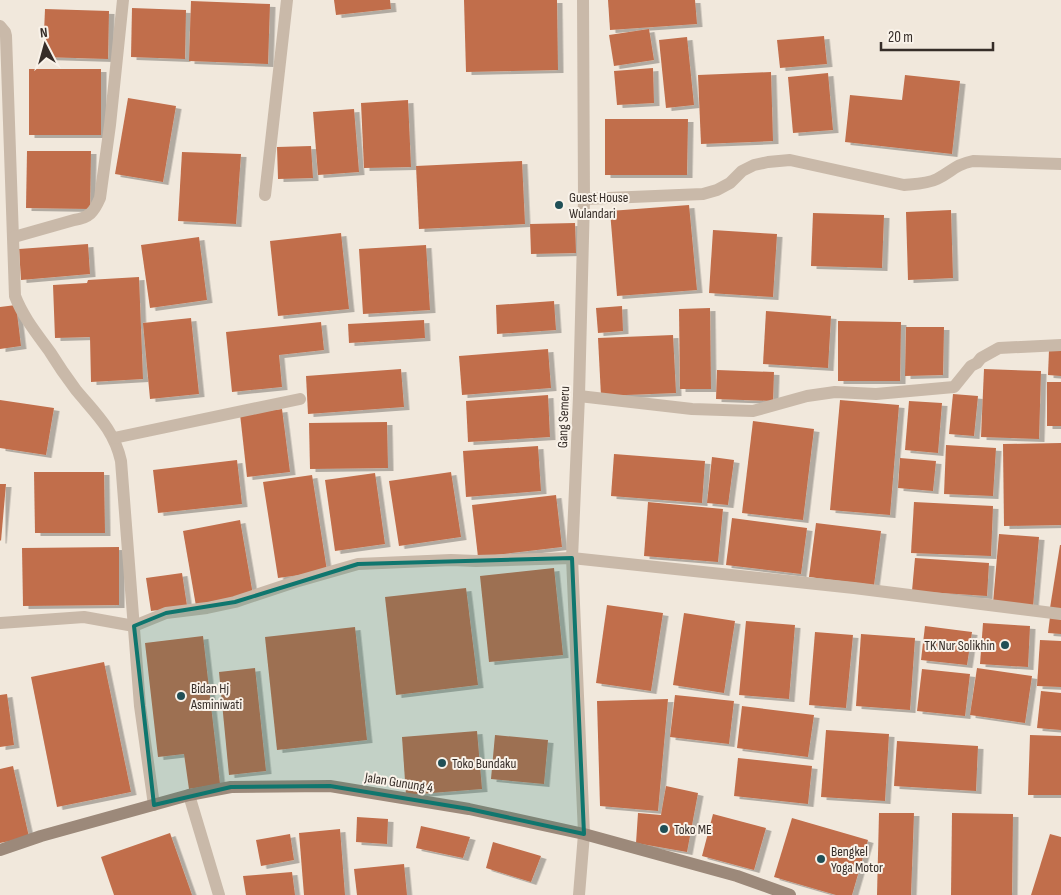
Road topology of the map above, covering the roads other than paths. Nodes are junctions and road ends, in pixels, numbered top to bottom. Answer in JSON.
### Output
{"nodes":[{"id":1,"x":123,"y":0,"type":"edge"},
{"id":2,"x":287,"y":0,"type":"edge"},
{"id":3,"x":583,"y":0,"type":"edge"},
{"id":4,"x":0,"y":26,"type":"edge"},
{"id":5,"x":1061,"y":164,"type":"edge"},
{"id":6,"x":265,"y":194,"type":"dead end"},
{"id":7,"x":584,"y":199,"type":"junction"},
{"id":8,"x":14,"y":237,"type":"junction"},
{"id":9,"x":1061,"y":345,"type":"edge"},
{"id":10,"x":579,"y":396,"type":"junction"},
{"id":11,"x":300,"y":398,"type":"dead end"},
{"id":12,"x":114,"y":438,"type":"junction"},
{"id":13,"x":572,"y":558,"type":"junction"},
{"id":14,"x":1061,"y":614,"type":"edge"},
{"id":15,"x":0,"y":623,"type":"edge"},
{"id":16,"x":134,"y":626,"type":"junction"},
{"id":17,"x":189,"y":795,"type":"junction"},
{"id":18,"x":154,"y":805,"type":"junction"},
{"id":19,"x":584,"y":834,"type":"junction"},
{"id":20,"x":0,"y":850,"type":"edge"},
{"id":21,"x":219,"y":895,"type":"edge"},
{"id":22,"x":579,"y":895,"type":"edge"},
{"id":23,"x":790,"y":895,"type":"edge"}],
"edges":[{"from":1,"to":8,"type":"street"},
{"from":2,"to":6,"type":"street"},
{"from":3,"to":7,"type":"street","name":"Gang Semeru"},
{"from":4,"to":8,"type":"street"},
{"from":5,"to":7,"type":"street"},
{"from":7,"to":10,"type":"street","name":"Gang Semeru"},
{"from":8,"to":12,"type":"street"},
{"from":9,"to":10,"type":"street"},
{"from":10,"to":13,"type":"street","name":"Gang Semeru"},
{"from":11,"to":12,"type":"street"},
{"from":12,"to":16,"type":"street"},
{"from":13,"to":14,"type":"street"},
{"from":13,"to":16,"type":"street"},
{"from":13,"to":19,"type":"street","name":"Gang Semeru"},
{"from":15,"to":16,"type":"street"},
{"from":16,"to":18,"type":"street"},
{"from":17,"to":18,"type":"street","name":"Jalan Gunung 4"},
{"from":17,"to":19,"type":"street","name":"Jalan Gunung 4"},
{"from":17,"to":21,"type":"street"},
{"from":18,"to":20,"type":"street","name":"Jalan Gunung 4"},
{"from":19,"to":22,"type":"street","name":"Gang Semeru"},
{"from":19,"to":23,"type":"street","name":"Jalan Gunung 4"}]}
